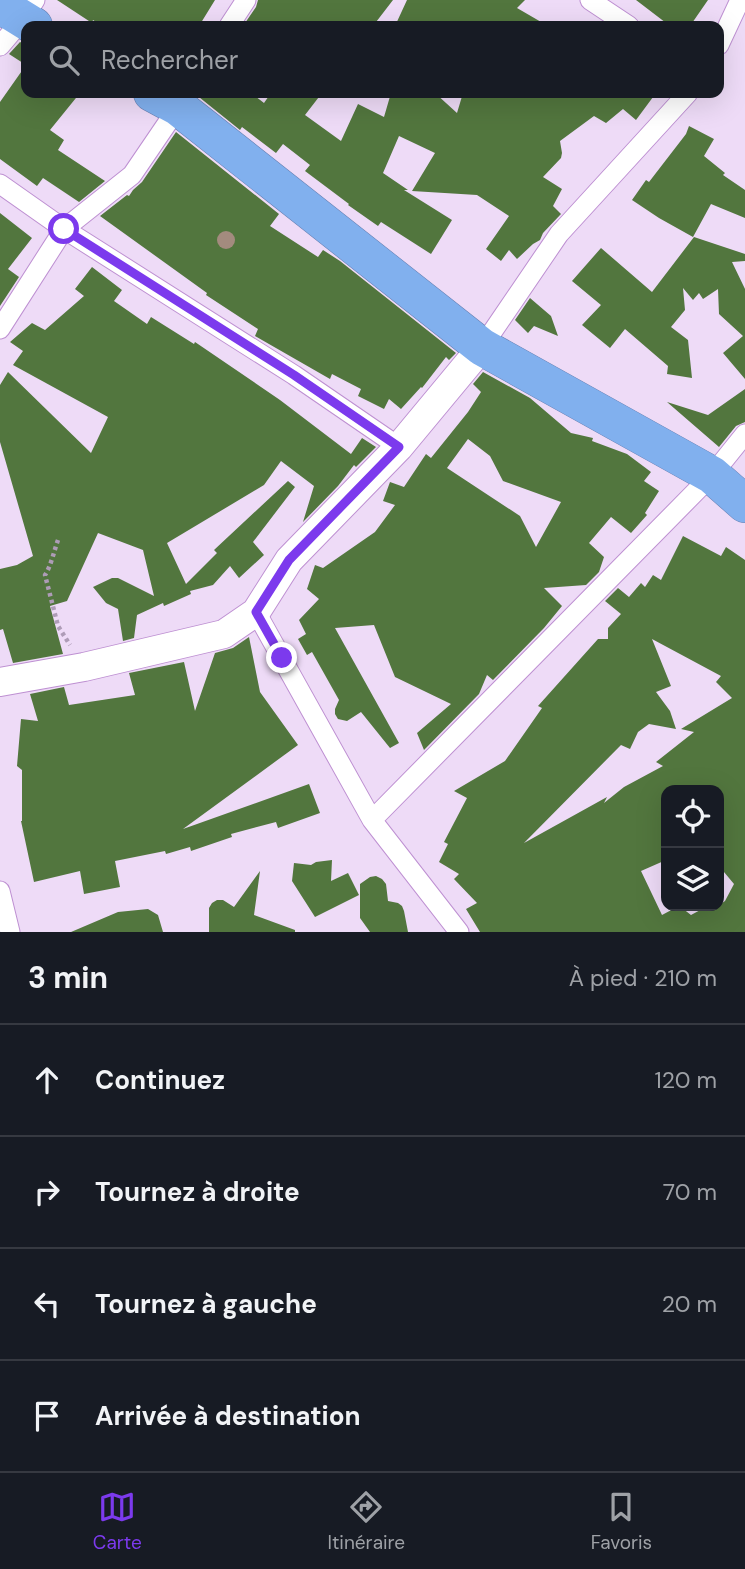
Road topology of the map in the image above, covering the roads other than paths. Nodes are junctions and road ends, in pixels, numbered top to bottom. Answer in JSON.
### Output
{"nodes":[{"id":1,"x":246,"y":0,"type":"edge"},
{"id":2,"x":590,"y":0,"type":"edge"},
{"id":3,"x":740,"y":0,"type":"edge"},
{"id":4,"x":232,"y":21,"type":"edge"},
{"id":5,"x":622,"y":21,"type":"edge"},
{"id":6,"x":724,"y":34,"type":"edge"},
{"id":7,"x":173,"y":98,"type":"edge"},
{"id":8,"x":683,"y":98,"type":"edge"},
{"id":9,"x":0,"y":184,"type":"edge"},
{"id":10,"x":64,"y":229,"type":"junction"},
{"id":11,"x":0,"y":329,"type":"edge"},
{"id":12,"x":482,"y":347,"type":"junction"},
{"id":13,"x":745,"y":434,"type":"edge"},
{"id":14,"x":399,"y":447,"type":"junction"},
{"id":15,"x":712,"y":475,"type":"junction"},
{"id":16,"x":745,"y":504,"type":"edge"},
{"id":17,"x":256,"y":612,"type":"junction"},
{"id":18,"x":0,"y":682,"type":"edge"},
{"id":19,"x":372,"y":820,"type":"junction"},
{"id":20,"x":0,"y":891,"type":"edge"},
{"id":21,"x":10,"y":932,"type":"edge"},
{"id":22,"x":459,"y":932,"type":"edge"}],
"edges":[{"from":1,"to":4,"type":"street"},
{"from":2,"to":5,"type":"street"},
{"from":3,"to":6,"type":"street"},
{"from":7,"to":10,"type":"street"},
{"from":7,"to":12,"type":"highway"},
{"from":8,"to":12,"type":"street"},
{"from":9,"to":10,"type":"street"},
{"from":10,"to":11,"type":"street"},
{"from":10,"to":14,"type":"street"},
{"from":12,"to":14,"type":"street"},
{"from":12,"to":15,"type":"highway"},
{"from":13,"to":15,"type":"street"},
{"from":14,"to":17,"type":"street"},
{"from":15,"to":16,"type":"highway"},
{"from":15,"to":19,"type":"street"},
{"from":17,"to":18,"type":"street"},
{"from":17,"to":19,"type":"street"},
{"from":19,"to":22,"type":"street"},
{"from":20,"to":21,"type":"street"}]}
